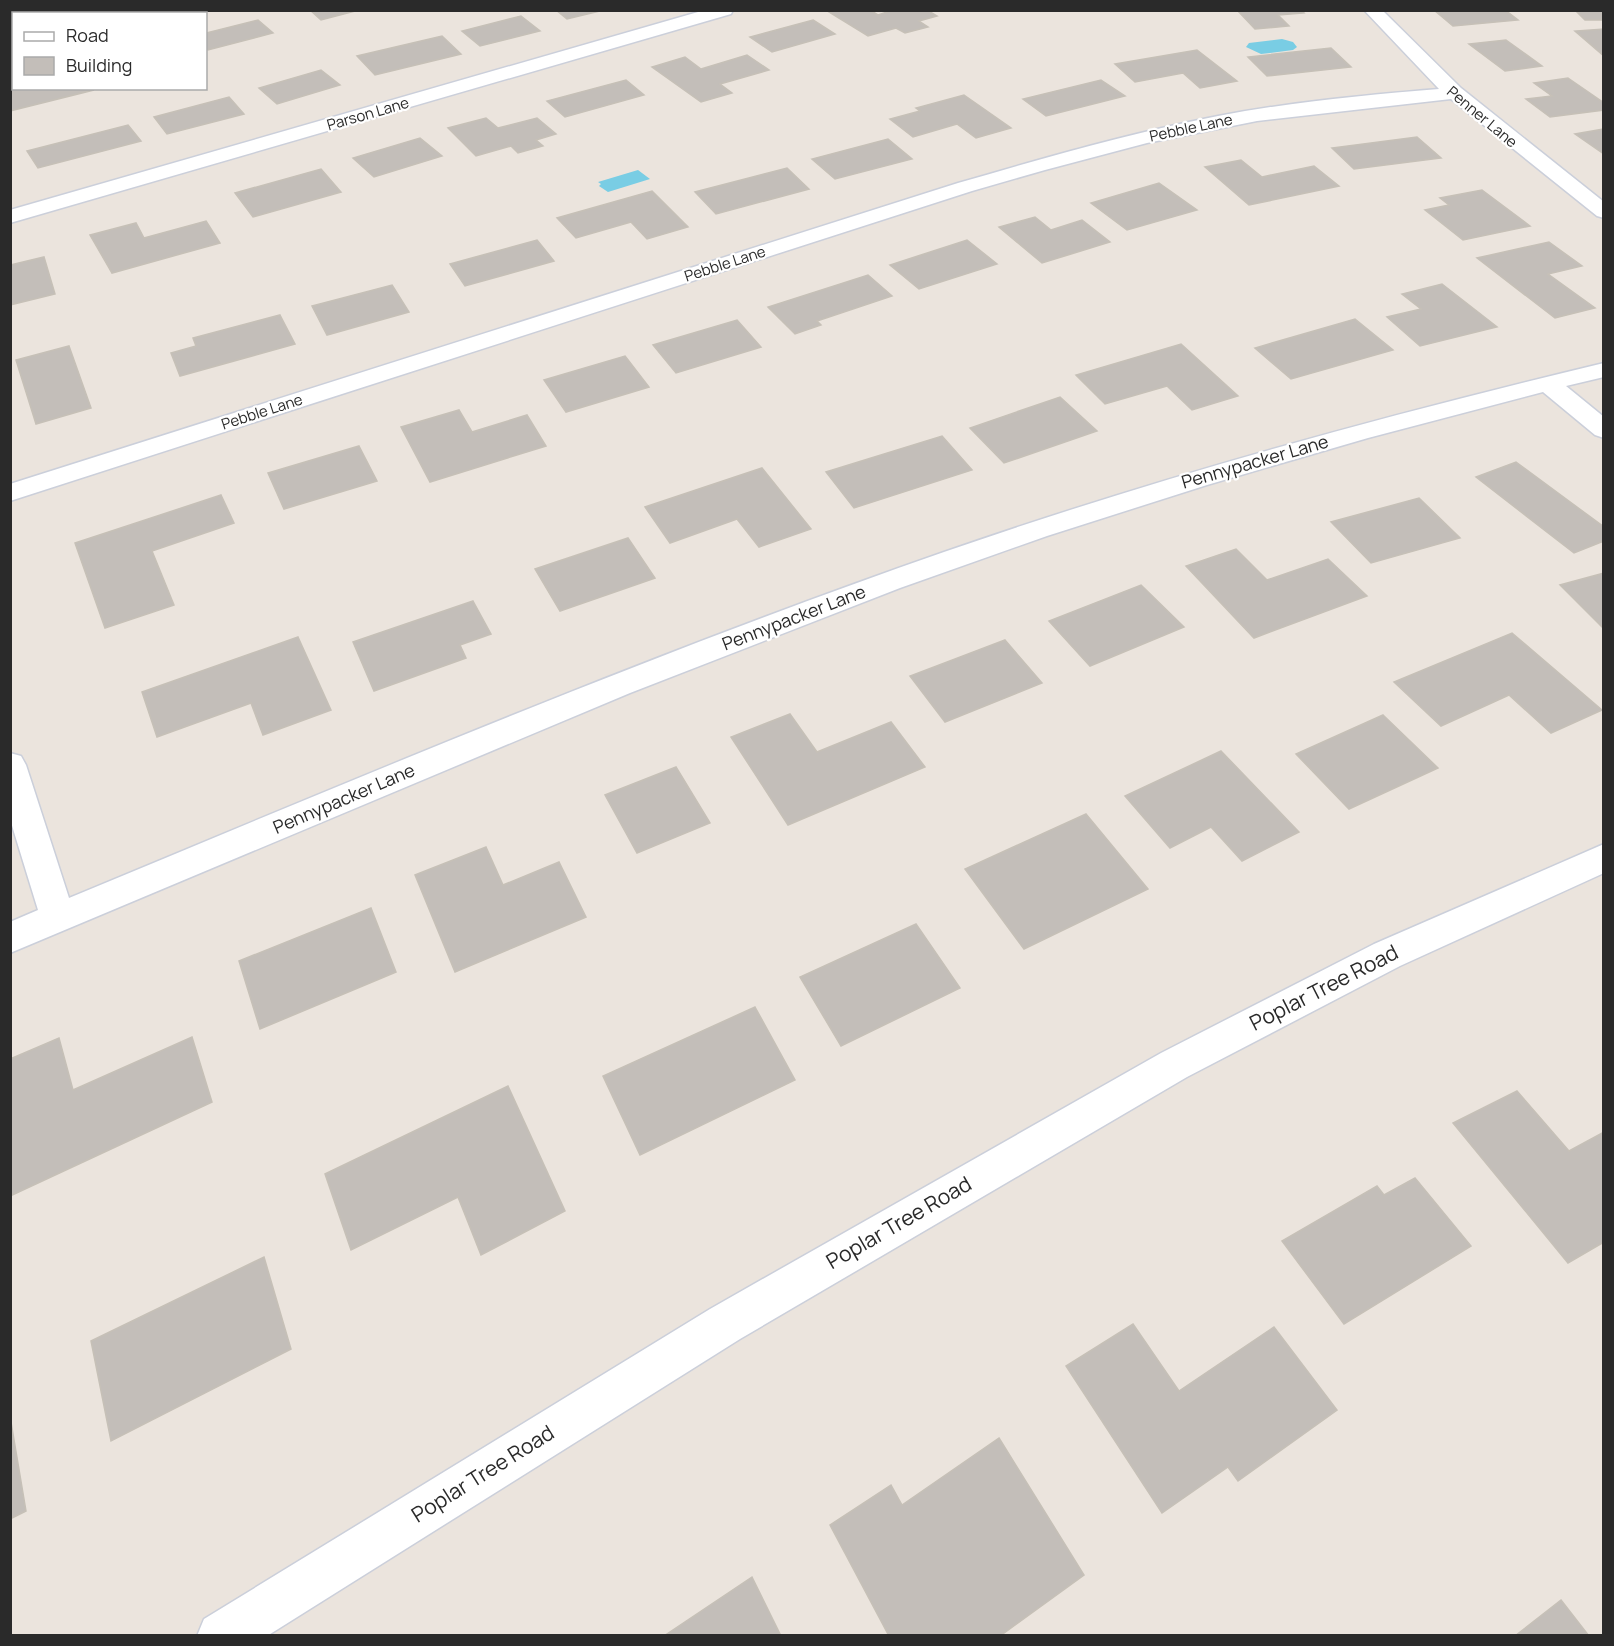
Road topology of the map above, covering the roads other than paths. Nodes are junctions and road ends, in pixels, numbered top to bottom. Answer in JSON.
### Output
{"nodes":[{"id":1,"x":725,"y":10,"type":"edge"},
{"id":2,"x":1372,"y":10,"type":"edge"},
{"id":3,"x":1452,"y":93,"type":"junction"},
{"id":4,"x":1604,"y":212,"type":"edge"},
{"id":5,"x":10,"y":217,"type":"edge"},
{"id":6,"x":1604,"y":370,"type":"edge"},
{"id":7,"x":1547,"y":383,"type":"junction"},
{"id":8,"x":1604,"y":430,"type":"edge"},
{"id":9,"x":10,"y":493,"type":"edge"},
{"id":10,"x":10,"y":765,"type":"edge"},
{"id":11,"x":1604,"y":858,"type":"edge"},
{"id":12,"x":58,"y":918,"type":"junction"},
{"id":13,"x":10,"y":938,"type":"edge"},
{"id":14,"x":221,"y":1635,"type":"edge"}],
"edges":[{"from":1,"to":5,"type":"street","name":"Parson Lane"},
{"from":2,"to":3,"type":"street","name":"Penner Lane"},
{"from":3,"to":4,"type":"street","name":"Penner Lane"},
{"from":3,"to":9,"type":"street","name":"Pebble Lane"},
{"from":6,"to":7,"type":"street","name":"Pennypacker Lane"},
{"from":7,"to":8,"type":"street"},
{"from":7,"to":12,"type":"street","name":"Pennypacker Lane"},
{"from":10,"to":12,"type":"street"},
{"from":11,"to":14,"type":"street","name":"Poplar Tree Road"},
{"from":12,"to":13,"type":"street","name":"Pennypacker Lane"}]}
